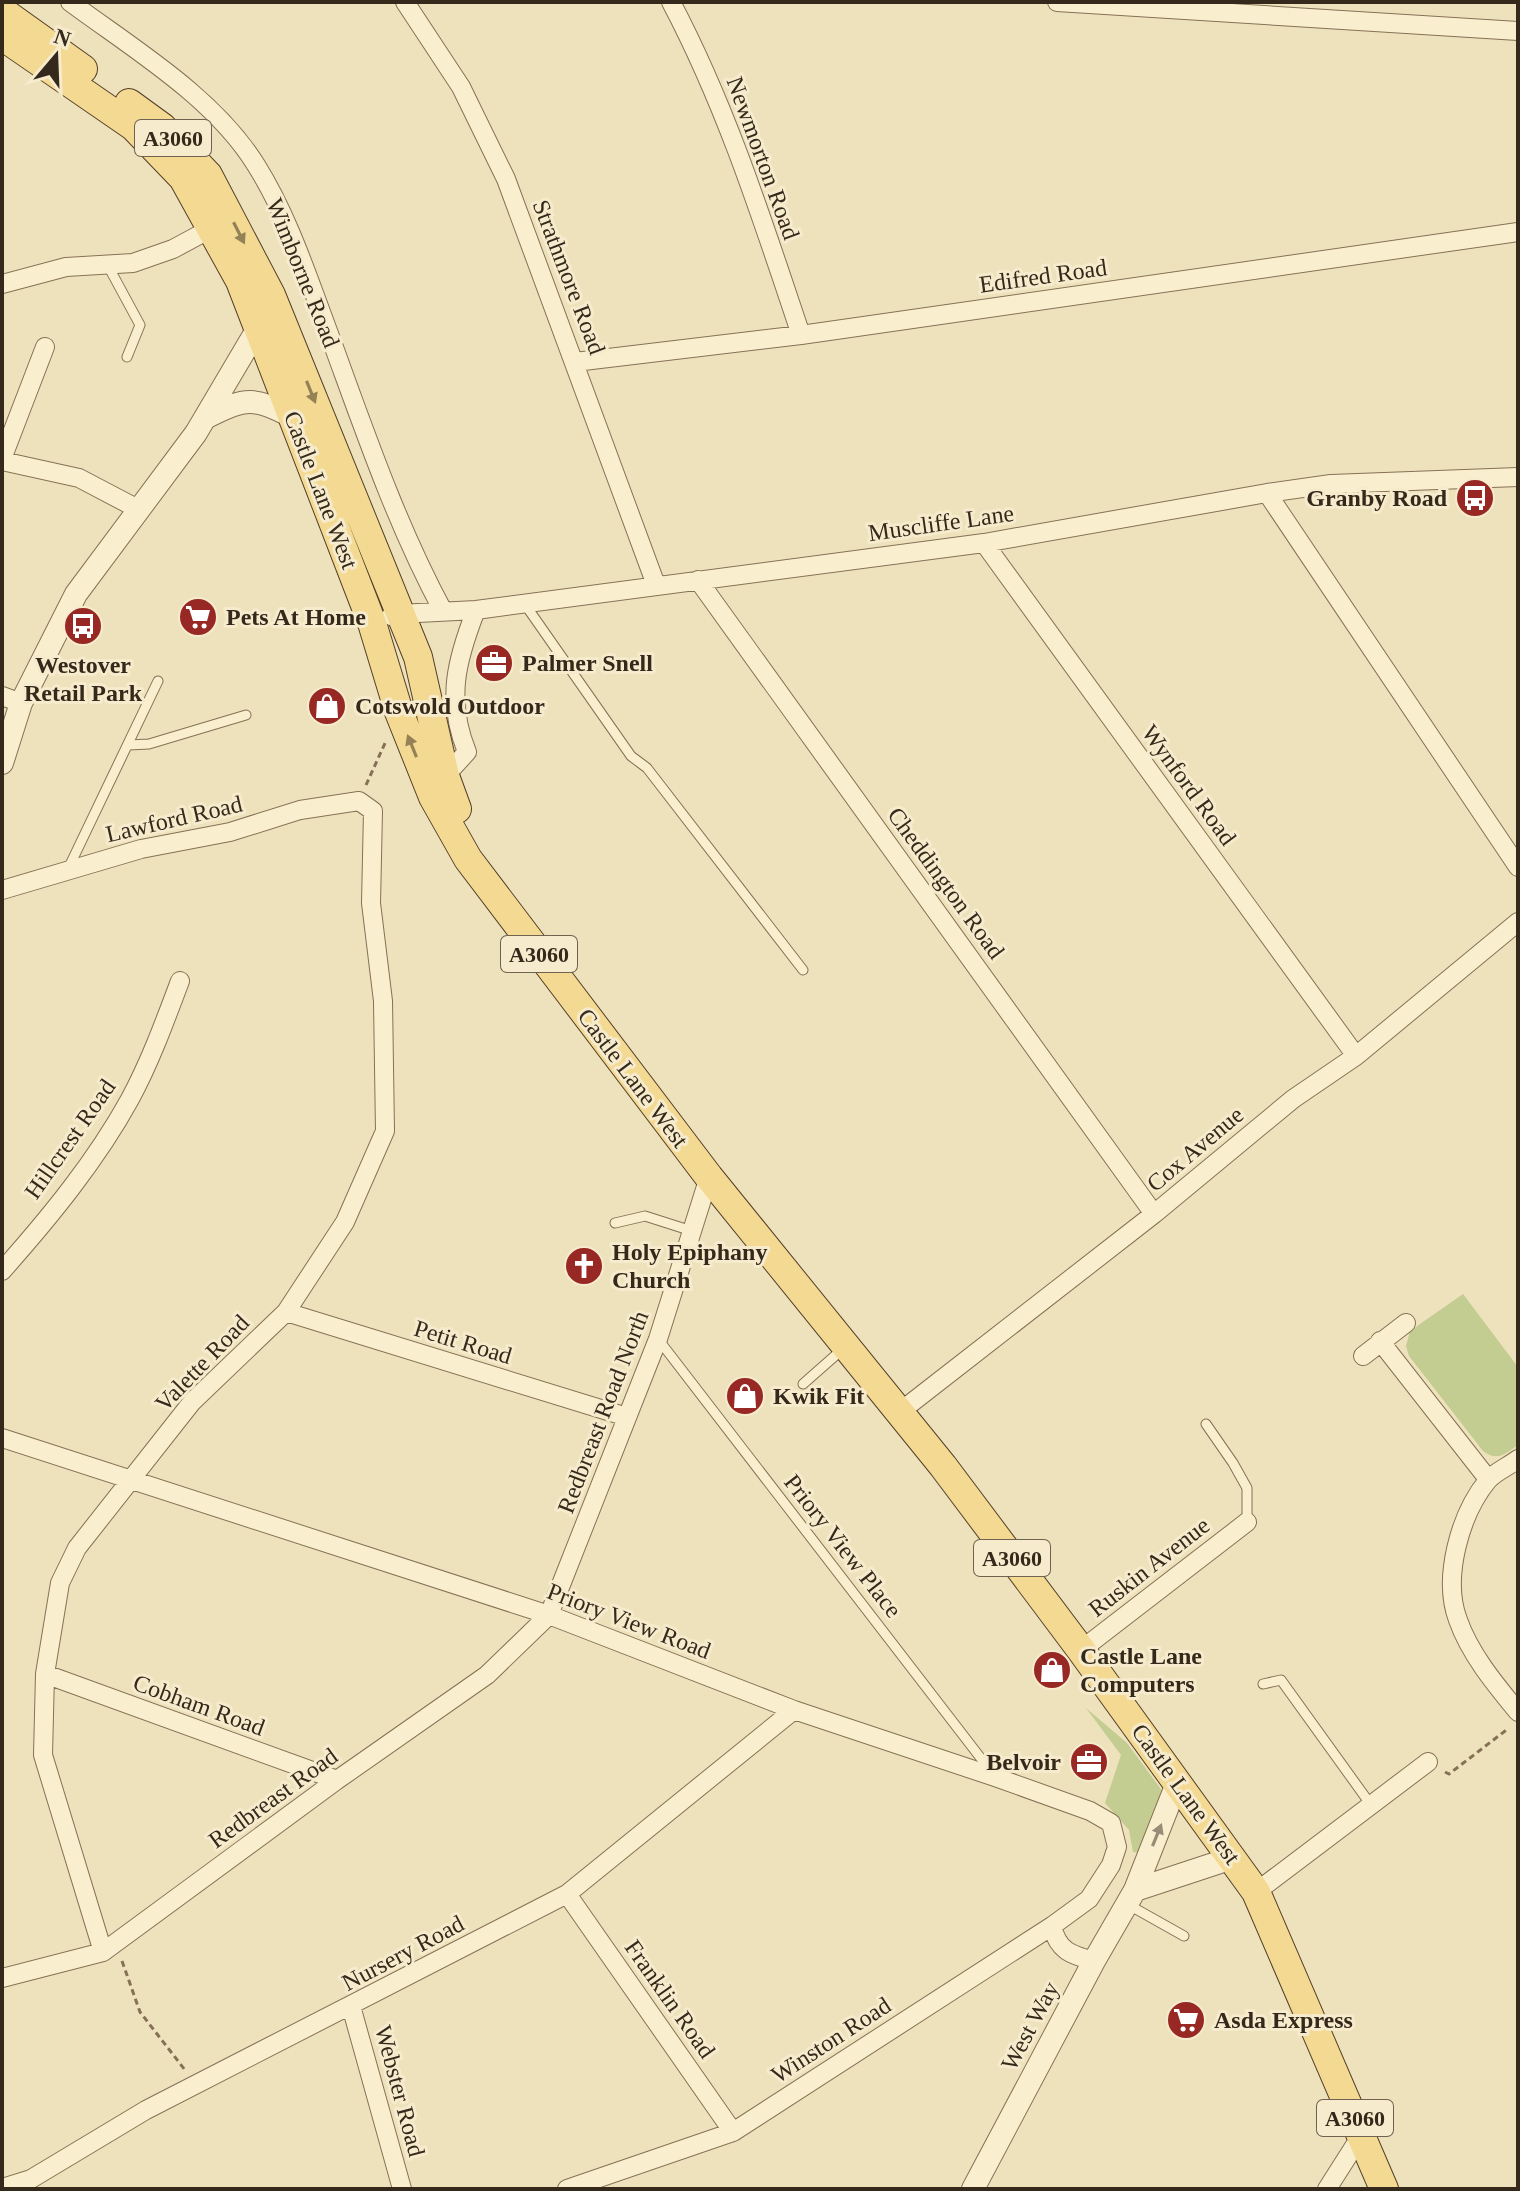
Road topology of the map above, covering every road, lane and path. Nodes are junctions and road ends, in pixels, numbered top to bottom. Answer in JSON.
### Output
{"nodes":[{"id":1,"x":70,"y":2,"type":"edge"},
{"id":2,"x":405,"y":2,"type":"edge"},
{"id":3,"x":671,"y":2,"type":"edge"},
{"id":4,"x":1057,"y":2,"type":"edge"},
{"id":5,"x":2,"y":11,"type":"edge"},
{"id":6,"x":1518,"y":31,"type":"edge"},
{"id":7,"x":2,"y":36,"type":"edge"},
{"id":8,"x":208,"y":175,"type":"junction"},
{"id":9,"x":212,"y":228,"type":"junction"},
{"id":10,"x":1518,"y":232,"type":"edge"},
{"id":11,"x":107,"y":264,"type":"junction"},
{"id":12,"x":2,"y":284,"type":"edge"},
{"id":13,"x":270,"y":324,"type":"junction"},
{"id":14,"x":801,"y":335,"type":"junction"},
{"id":15,"x":45,"y":347,"type":"dead end"},
{"id":16,"x":127,"y":357,"type":"dead end"},
{"id":17,"x":575,"y":362,"type":"junction"},
{"id":18,"x":207,"y":417,"type":"junction"},
{"id":19,"x":293,"y":417,"type":"junction"},
{"id":20,"x":2,"y":460,"type":"edge"},
{"id":21,"x":1518,"y":477,"type":"edge"},
{"id":22,"x":1267,"y":493,"type":"junction"},
{"id":23,"x":140,"y":510,"type":"junction"},
{"id":24,"x":984,"y":543,"type":"junction"},
{"id":25,"x":698,"y":580,"type":"junction"},
{"id":26,"x":656,"y":585,"type":"junction"},
{"id":27,"x":524,"y":603,"type":"junction"},
{"id":28,"x":476,"y":610,"type":"junction"},
{"id":29,"x":443,"y":611,"type":"junction"},
{"id":30,"x":399,"y":614,"type":"junction"},
{"id":31,"x":372,"y":623,"type":"junction"},
{"id":32,"x":158,"y":681,"type":"dead end"},
{"id":33,"x":12,"y":700,"type":"edge"},
{"id":34,"x":399,"y":712,"type":"junction"},
{"id":35,"x":246,"y":715,"type":"dead end"},
{"id":36,"x":129,"y":745,"type":"junction"},
{"id":37,"x":2,"y":763,"type":"edge"},
{"id":38,"x":445,"y":776,"type":"junction"},
{"id":39,"x":359,"y":801,"type":"junction"},
{"id":40,"x":1518,"y":867,"type":"edge"},
{"id":41,"x":66,"y":871,"type":"junction"},
{"id":42,"x":2,"y":890,"type":"edge"},
{"id":43,"x":1518,"y":922,"type":"edge"},
{"id":44,"x":803,"y":970,"type":"dead end"},
{"id":45,"x":180,"y":981,"type":"dead end"},
{"id":46,"x":1356,"y":1056,"type":"junction"},
{"id":47,"x":709,"y":1177,"type":"junction"},
{"id":48,"x":1154,"y":1214,"type":"junction"},
{"id":49,"x":615,"y":1223,"type":"dead end"},
{"id":50,"x":692,"y":1231,"type":"junction"},
{"id":51,"x":2,"y":1271,"type":"edge"},
{"id":52,"x":286,"y":1312,"type":"junction"},
{"id":53,"x":1406,"y":1323,"type":"dead end"},
{"id":54,"x":658,"y":1339,"type":"junction"},
{"id":55,"x":1380,"y":1341,"type":"junction"},
{"id":56,"x":847,"y":1345,"type":"junction"},
{"id":57,"x":1363,"y":1356,"type":"dead end"},
{"id":58,"x":803,"y":1384,"type":"dead end"},
{"id":59,"x":901,"y":1411,"type":"junction"},
{"id":60,"x":627,"y":1417,"type":"junction"},
{"id":61,"x":1206,"y":1424,"type":"dead end"},
{"id":62,"x":2,"y":1438,"type":"edge"},
{"id":63,"x":1518,"y":1459,"type":"edge"},
{"id":64,"x":1488,"y":1479,"type":"junction"},
{"id":65,"x":129,"y":1481,"type":"junction"},
{"id":66,"x":1247,"y":1522,"type":"joint"},
{"id":67,"x":549,"y":1615,"type":"junction"},
{"id":68,"x":1081,"y":1650,"type":"junction"},
{"id":69,"x":45,"y":1674,"type":"junction"},
{"id":70,"x":1263,"y":1684,"type":"dead end"},
{"id":71,"x":794,"y":1710,"type":"junction"},
{"id":72,"x":1518,"y":1712,"type":"edge"},
{"id":73,"x":1518,"y":1720,"type":"edge"},
{"id":74,"x":1428,"y":1762,"type":"joint"},
{"id":75,"x":995,"y":1777,"type":"junction"},
{"id":76,"x":337,"y":1780,"type":"junction"},
{"id":77,"x":1178,"y":1781,"type":"junction"},
{"id":78,"x":1371,"y":1805,"type":"junction"},
{"id":79,"x":1232,"y":1858,"type":"junction"},
{"id":80,"x":1256,"y":1892,"type":"junction"},
{"id":81,"x":567,"y":1894,"type":"junction"},
{"id":82,"x":1131,"y":1897,"type":"junction"},
{"id":83,"x":1052,"y":1926,"type":"junction"},
{"id":84,"x":1184,"y":1936,"type":"dead end"},
{"id":85,"x":110,"y":1947,"type":"junction"},
{"id":86,"x":1094,"y":1961,"type":"junction"},
{"id":87,"x":2,"y":1978,"type":"edge"},
{"id":88,"x":351,"y":2006,"type":"junction"},
{"id":89,"x":197,"y":2085,"type":"junction"},
{"id":90,"x":733,"y":2132,"type":"junction"},
{"id":91,"x":1362,"y":2134,"type":"junction"},
{"id":92,"x":2,"y":2188,"type":"edge"},
{"id":93,"x":402,"y":2189,"type":"edge"},
{"id":94,"x":567,"y":2189,"type":"edge"},
{"id":95,"x":973,"y":2189,"type":"edge"},
{"id":96,"x":1327,"y":2189,"type":"edge"},
{"id":97,"x":1384,"y":2189,"type":"edge"}],
"edges":[{"from":1,"to":29,"type":"street","name":"Wimborne Road"},
{"from":2,"to":17,"type":"street","name":"Strathmore Road"},
{"from":3,"to":14,"type":"street","name":"Newmorton Road"},
{"from":4,"to":6,"type":"street"},
{"from":5,"to":8,"type":"main road","name":"Wimborne Road","number":"A3060"},
{"from":7,"to":9,"type":"main road","number":"A3060"},
{"from":8,"to":9,"type":"street"},
{"from":8,"to":13,"type":"main road","name":"Wimborne Road","number":"A3060","one_way":true},
{"from":9,"to":11,"type":"street"},
{"from":9,"to":13,"type":"main road","number":"A3060"},
{"from":10,"to":14,"type":"street","name":"Edifred Road"},
{"from":11,"to":12,"type":"street"},
{"from":11,"to":16,"type":"lane"},
{"from":13,"to":18,"type":"street"},
{"from":13,"to":19,"type":"main road","name":"Castle Lane West","number":"A3060"},
{"from":13,"to":30,"type":"main road","name":"Castle Lane West","number":"A3060","one_way":true},
{"from":14,"to":17,"type":"street","name":"Edifred Road"},
{"from":15,"to":20,"type":"street"},
{"from":17,"to":26,"type":"street","name":"Strathmore Road"},
{"from":18,"to":19,"type":"street"},
{"from":18,"to":23,"type":"street"},
{"from":19,"to":31,"type":"main road","name":"Castle Lane West","number":"A3060"},
{"from":20,"to":23,"type":"street"},
{"from":21,"to":22,"type":"street","name":"Muscliffe Lane"},
{"from":22,"to":24,"type":"street","name":"Muscliffe Lane"},
{"from":22,"to":40,"type":"street"},
{"from":23,"to":33,"type":"street"},
{"from":24,"to":25,"type":"street","name":"Muscliffe Lane"},
{"from":24,"to":46,"type":"street","name":"Wynford Road"},
{"from":25,"to":26,"type":"street","name":"Muscliffe Lane"},
{"from":25,"to":48,"type":"street","name":"Cheddington Road"},
{"from":26,"to":27,"type":"street","name":"Muscliffe Lane"},
{"from":27,"to":28,"type":"street","name":"Muscliffe Lane"},
{"from":27,"to":44,"type":"lane"},
{"from":28,"to":29,"type":"street","name":"Muscliffe Lane"},
{"from":28,"to":38,"type":"street"},
{"from":29,"to":30,"type":"street","name":"Muscliffe Lane"},
{"from":30,"to":31,"type":"street","name":"Muscliffe Lane"},
{"from":30,"to":38,"type":"main road","name":"Castle Lane West","number":"A3060"},
{"from":31,"to":34,"type":"main road","name":"Castle Lane West","number":"A3060"},
{"from":32,"to":36,"type":"lane"},
{"from":33,"to":37,"type":"street"},
{"from":34,"to":39,"type":"path"},
{"from":47,"to":34,"type":"main road","name":"Castle Lane West","number":"A3060","one_way":true},
{"from":35,"to":36,"type":"lane"},
{"from":36,"to":41,"type":"lane"},
{"from":38,"to":47,"type":"main road","name":"Castle Lane West","number":"A3060"},
{"from":39,"to":41,"type":"street","name":"Lawford Road"},
{"from":39,"to":52,"type":"street","name":"Valette Road"},
{"from":41,"to":42,"type":"street","name":"Lawford Road"},
{"from":43,"to":46,"type":"street","name":"Cox Avenue"},
{"from":45,"to":51,"type":"street","name":"Hillcrest Road"},
{"from":46,"to":48,"type":"street","name":"Cox Avenue"},
{"from":47,"to":50,"type":"street","name":"Redbreast Road North"},
{"from":47,"to":56,"type":"main road","name":"Castle Lane West","number":"A3060"},
{"from":48,"to":59,"type":"street","name":"Cox Avenue"},
{"from":49,"to":50,"type":"lane"},
{"from":50,"to":54,"type":"street","name":"Redbreast Road North"},
{"from":52,"to":60,"type":"street","name":"Petit Road"},
{"from":52,"to":65,"type":"street","name":"Valette Road"},
{"from":53,"to":55,"type":"street"},
{"from":54,"to":60,"type":"street","name":"Redbreast Road North"},
{"from":54,"to":75,"type":"lane","name":"Priory View Place"},
{"from":55,"to":57,"type":"street"},
{"from":55,"to":64,"type":"street"},
{"from":56,"to":58,"type":"lane"},
{"from":56,"to":59,"type":"main road","name":"Castle Lane West","number":"A3060"},
{"from":59,"to":68,"type":"main road","name":"Castle Lane West","number":"A3060"},
{"from":60,"to":67,"type":"street","name":"Redbreast Road North"},
{"from":61,"to":66,"type":"lane"},
{"from":62,"to":65,"type":"street","name":"Priory View Road"},
{"from":63,"to":64,"type":"street"},
{"from":64,"to":72,"type":"street"},
{"from":65,"to":67,"type":"street","name":"Priory View Road"},
{"from":65,"to":69,"type":"street","name":"Valette Road"},
{"from":66,"to":68,"type":"street","name":"Ruskin Avenue"},
{"from":67,"to":71,"type":"street","name":"Priory View Road"},
{"from":67,"to":76,"type":"street","name":"Redbreast Road"},
{"from":68,"to":77,"type":"main road","name":"Castle Lane West","number":"A3060"},
{"from":69,"to":76,"type":"street","name":"Cobham Road"},
{"from":69,"to":85,"type":"street","name":"Valette Road"},
{"from":70,"to":78,"type":"lane"},
{"from":71,"to":75,"type":"street","name":"Priory View Road"},
{"from":71,"to":81,"type":"street","name":"Nursery Road"},
{"from":73,"to":74,"type":"path"},
{"from":74,"to":78,"type":"street"},
{"from":75,"to":83,"type":"street","name":"Priory View Road"},
{"from":76,"to":85,"type":"street","name":"Redbreast Road"},
{"from":77,"to":79,"type":"main road","name":"Castle Lane West","number":"A3060"},
{"from":82,"to":77,"type":"street","name":"West Way","one_way":true},
{"from":78,"to":80,"type":"street"},
{"from":79,"to":80,"type":"main road","name":"Castle Lane West","number":"A3060"},
{"from":79,"to":82,"type":"street"},
{"from":80,"to":91,"type":"main road","name":"Castle Lane West","number":"A3060"},
{"from":81,"to":88,"type":"street","name":"Nursery Road"},
{"from":81,"to":90,"type":"street","name":"Franklin Road"},
{"from":82,"to":84,"type":"lane"},
{"from":82,"to":86,"type":"street","name":"West Way"},
{"from":83,"to":86,"type":"street"},
{"from":83,"to":90,"type":"street","name":"Winston Road"},
{"from":85,"to":87,"type":"street","name":"Redbreast Road"},
{"from":85,"to":89,"type":"path"},
{"from":86,"to":95,"type":"street","name":"West Way"},
{"from":88,"to":89,"type":"street","name":"Nursery Road"},
{"from":88,"to":93,"type":"street","name":"Webster Road"},
{"from":89,"to":92,"type":"street","name":"Nursery Road"},
{"from":90,"to":94,"type":"street","name":"Winston Road"},
{"from":91,"to":96,"type":"street"},
{"from":91,"to":97,"type":"main road","name":"Castle Lane West","number":"A3060"}]}
